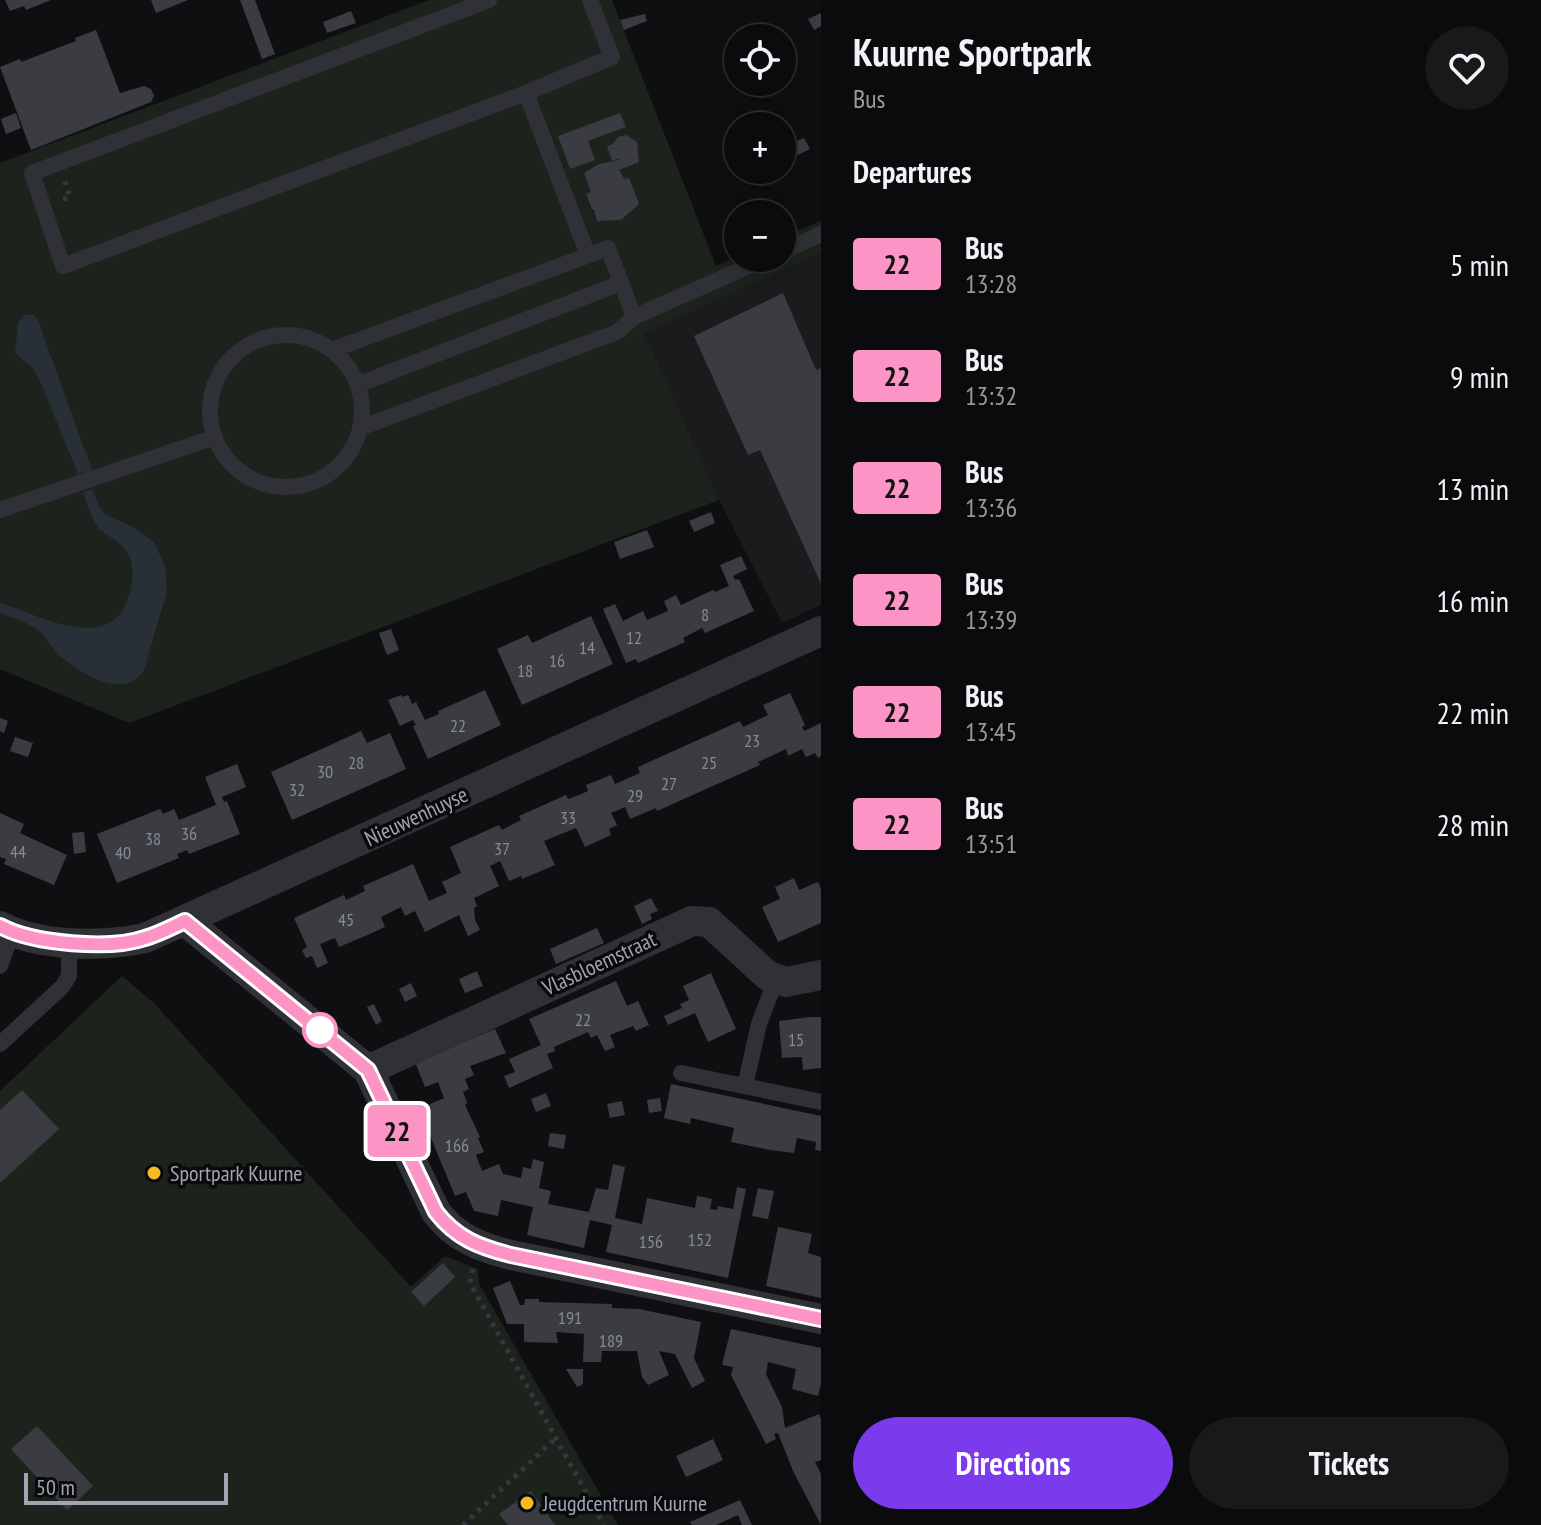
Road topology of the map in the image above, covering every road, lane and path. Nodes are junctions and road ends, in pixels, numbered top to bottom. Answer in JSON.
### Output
{"nodes":[{"id":1,"x":489,"y":0,"type":"edge"},
{"id":2,"x":590,"y":0,"type":"edge"},
{"id":3,"x":526,"y":93,"type":"junction"},
{"id":4,"x":821,"y":234,"type":"edge"},
{"id":5,"x":796,"y":246,"type":"edge"},
{"id":6,"x":588,"y":255,"type":"junction"},
{"id":7,"x":735,"y":272,"type":"edge"},
{"id":8,"x":621,"y":283,"type":"junction"},
{"id":9,"x":634,"y":317,"type":"junction"},
{"id":10,"x":332,"y":350,"type":"junction"},
{"id":11,"x":357,"y":385,"type":"junction"},
{"id":12,"x":360,"y":428,"type":"junction"},
{"id":13,"x":215,"y":437,"type":"junction"},
{"id":14,"x":0,"y":510,"type":"edge"},
{"id":15,"x":821,"y":631,"type":"edge"},
{"id":16,"x":185,"y":921,"type":"junction"},
{"id":17,"x":6,"y":929,"type":"edge"},
{"id":18,"x":69,"y":942,"type":"junction"},
{"id":19,"x":0,"y":966,"type":"edge"},
{"id":20,"x":821,"y":975,"type":"edge"},
{"id":21,"x":776,"y":979,"type":"junction"},
{"id":22,"x":0,"y":1044,"type":"edge"},
{"id":23,"x":368,"y":1070,"type":"junction"},
{"id":24,"x":681,"y":1073,"type":"dead end"},
{"id":25,"x":745,"y":1086,"type":"junction"},
{"id":26,"x":821,"y":1102,"type":"edge"},
{"id":27,"x":480,"y":1247,"type":"junction"},
{"id":28,"x":821,"y":1319,"type":"edge"},
{"id":29,"x":556,"y":1438,"type":"junction"},
{"id":30,"x":463,"y":1525,"type":"edge"},
{"id":31,"x":604,"y":1525,"type":"edge"}],
"edges":[{"from":1,"to":3,"type":"lane"},
{"from":2,"to":3,"type":"lane"},
{"from":3,"to":6,"type":"lane"},
{"from":4,"to":5,"type":"lane"},
{"from":6,"to":8,"type":"lane"},
{"from":6,"to":10,"type":"lane"},
{"from":7,"to":9,"type":"lane"},
{"from":8,"to":9,"type":"lane"},
{"from":8,"to":11,"type":"lane"},
{"from":9,"to":12,"type":"lane"},
{"from":10,"to":11,"type":"lane"},
{"from":10,"to":13,"type":"lane"},
{"from":11,"to":12,"type":"lane"},
{"from":12,"to":13,"type":"lane"},
{"from":13,"to":14,"type":"lane"},
{"from":15,"to":16,"type":"street","name":"Nieuwenhuyse"},
{"from":16,"to":18,"type":"street","name":"Nieuwenhuyse"},
{"from":16,"to":23,"type":"street"},
{"from":17,"to":18,"type":"street","name":"Nieuwenhuyse"},
{"from":17,"to":19,"type":"lane"},
{"from":18,"to":22,"type":"lane"},
{"from":20,"to":21,"type":"street"},
{"from":21,"to":23,"type":"street","name":"Vlasbloemstraat"},
{"from":21,"to":25,"type":"lane"},
{"from":23,"to":27,"type":"street"},
{"from":24,"to":25,"type":"lane"},
{"from":25,"to":26,"type":"lane"},
{"from":27,"to":28,"type":"street"},
{"from":27,"to":29,"type":"path"},
{"from":29,"to":30,"type":"path"},
{"from":29,"to":31,"type":"path"}]}
